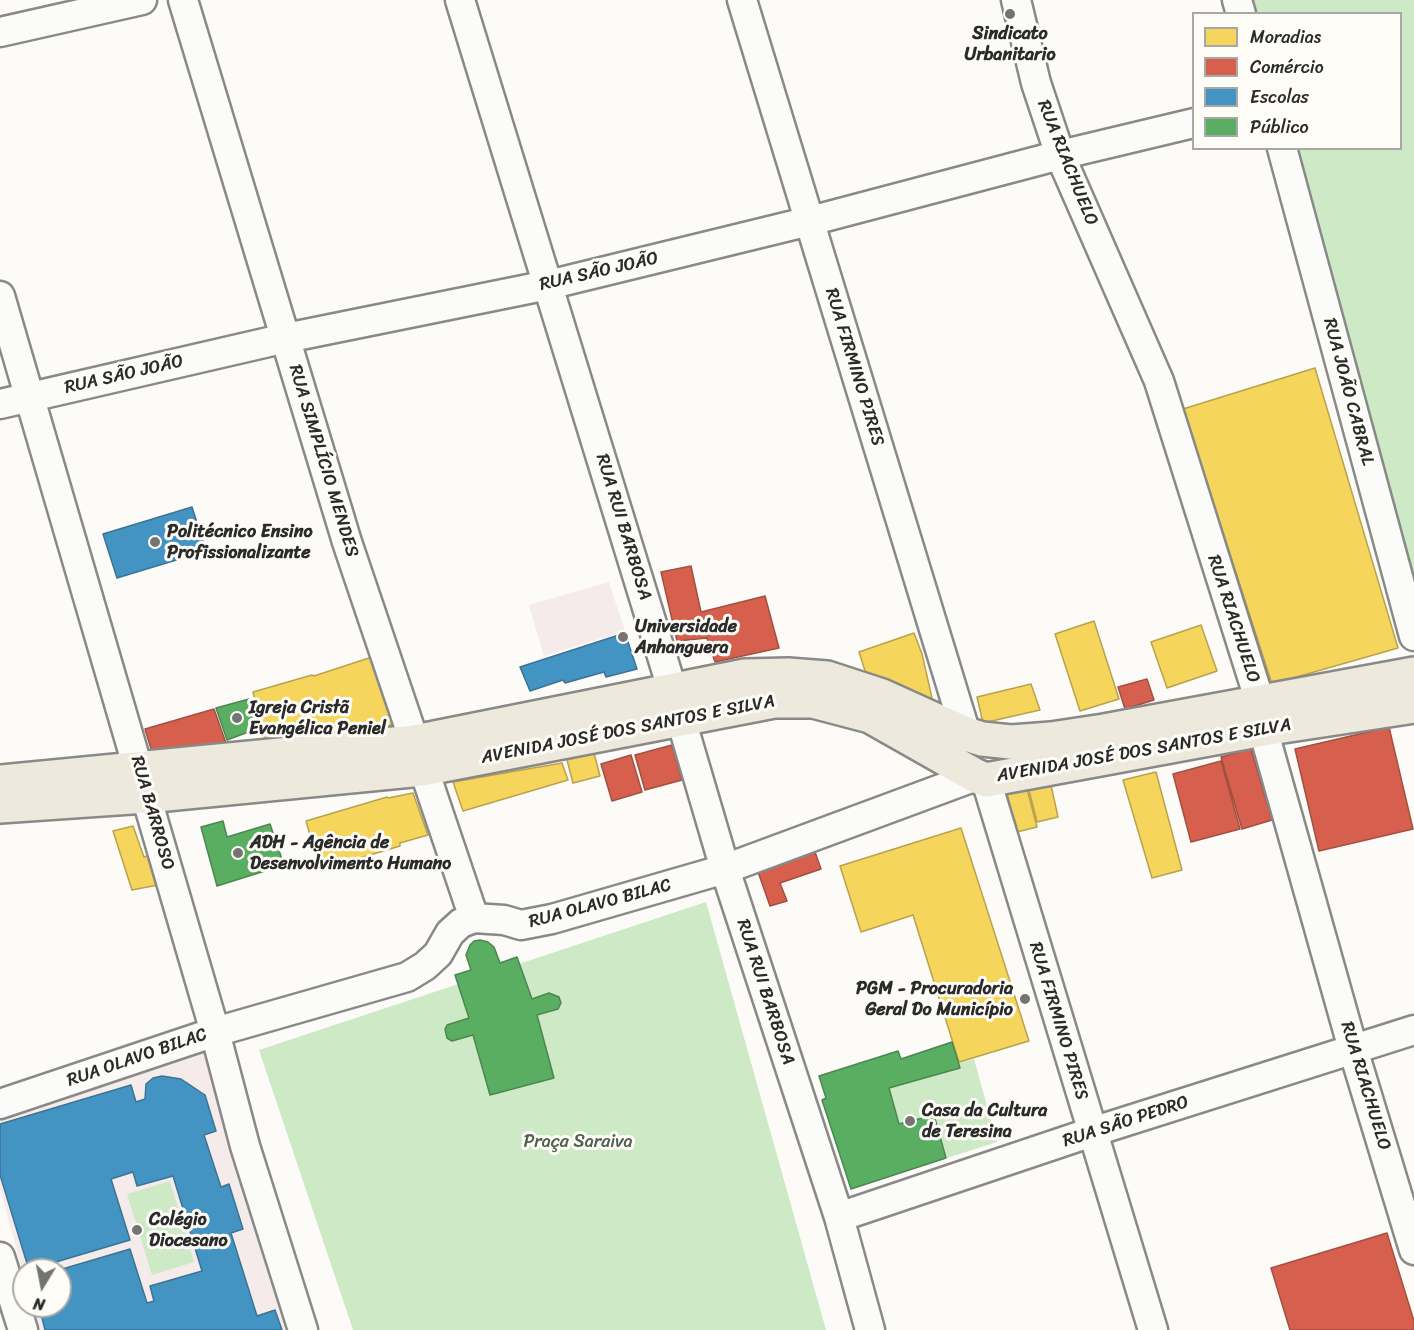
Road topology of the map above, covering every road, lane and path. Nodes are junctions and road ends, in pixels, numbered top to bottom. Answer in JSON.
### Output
{"nodes":[{"id":1,"x":142,"y":0,"type":"edge"},
{"id":2,"x":183,"y":0,"type":"edge"},
{"id":3,"x":460,"y":0,"type":"edge"},
{"id":4,"x":742,"y":0,"type":"edge"},
{"id":5,"x":1016,"y":0,"type":"edge"},
{"id":6,"x":0,"y":32,"type":"edge"},
{"id":7,"x":1192,"y":123,"type":"edge"},
{"id":8,"x":1283,"y":150,"type":"edge"},
{"id":9,"x":1060,"y":155,"type":"junction"},
{"id":10,"x":810,"y":221,"type":"junction"},
{"id":11,"x":548,"y":285,"type":"junction"},
{"id":12,"x":0,"y":296,"type":"edge"},
{"id":13,"x":286,"y":338,"type":"junction"},
{"id":14,"x":28,"y":397,"type":"junction"},
{"id":15,"x":0,"y":404,"type":"edge"},
{"id":16,"x":1414,"y":636,"type":"edge"},
{"id":17,"x":1414,"y":674,"type":"edge"},
{"id":18,"x":677,"y":705,"type":"junction"},
{"id":19,"x":1414,"y":706,"type":"edge"},
{"id":20,"x":1262,"y":715,"type":"junction"},
{"id":21,"x":966,"y":734,"type":"junction"},
{"id":22,"x":418,"y":755,"type":"junction"},
{"id":23,"x":981,"y":778,"type":"junction"},
{"id":24,"x":0,"y":782,"type":"edge"},
{"id":25,"x":142,"y":782,"type":"junction"},
{"id":26,"x":0,"y":806,"type":"edge"},
{"id":27,"x":724,"y":869,"type":"junction"},
{"id":28,"x":474,"y":918,"type":"junction"},
{"id":29,"x":1414,"y":1030,"type":"edge"},
{"id":30,"x":215,"y":1032,"type":"junction"},
{"id":31,"x":1353,"y":1049,"type":"junction"},
{"id":32,"x":0,"y":1104,"type":"edge"},
{"id":33,"x":1092,"y":1132,"type":"junction"},
{"id":34,"x":839,"y":1217,"type":"junction"},
{"id":35,"x":1414,"y":1250,"type":"edge"},
{"id":36,"x":0,"y":1257,"type":"edge"},
{"id":37,"x":22,"y":1330,"type":"edge"},
{"id":38,"x":303,"y":1330,"type":"edge"},
{"id":39,"x":870,"y":1330,"type":"edge"},
{"id":40,"x":1153,"y":1330,"type":"edge"}],
"edges":[{"from":1,"to":6,"type":"street"},
{"from":2,"to":13,"type":"street","name":"RUA SIMPLÍCIO MENDES"},
{"from":3,"to":11,"type":"street","name":"RUA RUI BARBOSA"},
{"from":4,"to":10,"type":"street","name":"RUA FIRMINO PIRES"},
{"from":5,"to":9,"type":"street","name":"RUA RIACHUELO"},
{"from":7,"to":9,"type":"street","name":"RUA SÃO JOÃO"},
{"from":8,"to":16,"type":"street","name":"RUA JOÃO CABRAL"},
{"from":9,"to":10,"type":"street","name":"RUA SÃO JOÃO"},
{"from":9,"to":20,"type":"street","name":"RUA RIACHUELO"},
{"from":10,"to":11,"type":"street","name":"RUA SÃO JOÃO"},
{"from":10,"to":21,"type":"street","name":"RUA FIRMINO PIRES"},
{"from":11,"to":13,"type":"street","name":"RUA SÃO JOÃO"},
{"from":11,"to":18,"type":"street","name":"RUA RUI BARBOSA"},
{"from":12,"to":14,"type":"street","name":"RUA BARROSO"},
{"from":13,"to":14,"type":"street","name":"RUA SÃO JOÃO"},
{"from":13,"to":22,"type":"street","name":"RUA SIMPLÍCIO MENDES"},
{"from":14,"to":15,"type":"street","name":"RUA SÃO JOÃO"},
{"from":14,"to":25,"type":"street","name":"RUA BARROSO"},
{"from":17,"to":20,"type":"main road","name":"AVENIDA JOSÉ DOS SANTOS E SILVA"},
{"from":18,"to":21,"type":"main road","name":"AVENIDA JOSÉ DOS SANTOS E SILVA"},
{"from":18,"to":22,"type":"main road","name":"AVENIDA JOSÉ DOS SANTOS E SILVA"},
{"from":18,"to":23,"type":"main road","name":"AVENIDA JOSÉ DOS SANTOS E SILVA"},
{"from":18,"to":27,"type":"street","name":"RUA RUI BARBOSA"},
{"from":19,"to":20,"type":"main road","name":"AVENIDA JOSÉ DOS SANTOS E SILVA"},
{"from":20,"to":21,"type":"main road","name":"AVENIDA JOSÉ DOS SANTOS E SILVA"},
{"from":20,"to":23,"type":"main road","name":"AVENIDA JOSÉ DOS SANTOS E SILVA"},
{"from":20,"to":31,"type":"street","name":"RUA RIACHUELO"},
{"from":22,"to":25,"type":"main road","name":"AVENIDA JOSÉ DOS SANTOS E SILVA"},
{"from":22,"to":28,"type":"street","name":"RUA SIMPLÍCIO MENDES"},
{"from":23,"to":27,"type":"street","name":"RUA OLAVO BILAC"},
{"from":23,"to":33,"type":"street","name":"RUA FIRMINO PIRES"},
{"from":24,"to":25,"type":"main road","name":"AVENIDA JOSÉ DOS SANTOS E SILVA"},
{"from":25,"to":26,"type":"main road","name":"AVENIDA JOSÉ DOS SANTOS E SILVA"},
{"from":25,"to":30,"type":"street","name":"RUA BARROSO"},
{"from":27,"to":28,"type":"street","name":"RUA OLAVO BILAC"},
{"from":27,"to":34,"type":"street","name":"RUA RUI BARBOSA"},
{"from":28,"to":30,"type":"street","name":"RUA OLAVO BILAC"},
{"from":29,"to":31,"type":"street","name":"RUA SÃO PEDRO"},
{"from":30,"to":32,"type":"street","name":"RUA OLAVO BILAC"},
{"from":30,"to":38,"type":"street","name":"RUA BARROSO"},
{"from":31,"to":33,"type":"street","name":"RUA SÃO PEDRO"},
{"from":31,"to":35,"type":"street","name":"RUA RIACHUELO"},
{"from":33,"to":34,"type":"street","name":"RUA SÃO PEDRO"},
{"from":33,"to":40,"type":"street","name":"RUA FIRMINO PIRES"},
{"from":34,"to":39,"type":"street","name":"RUA RUI BARBOSA"},
{"from":36,"to":37,"type":"street"}]}
